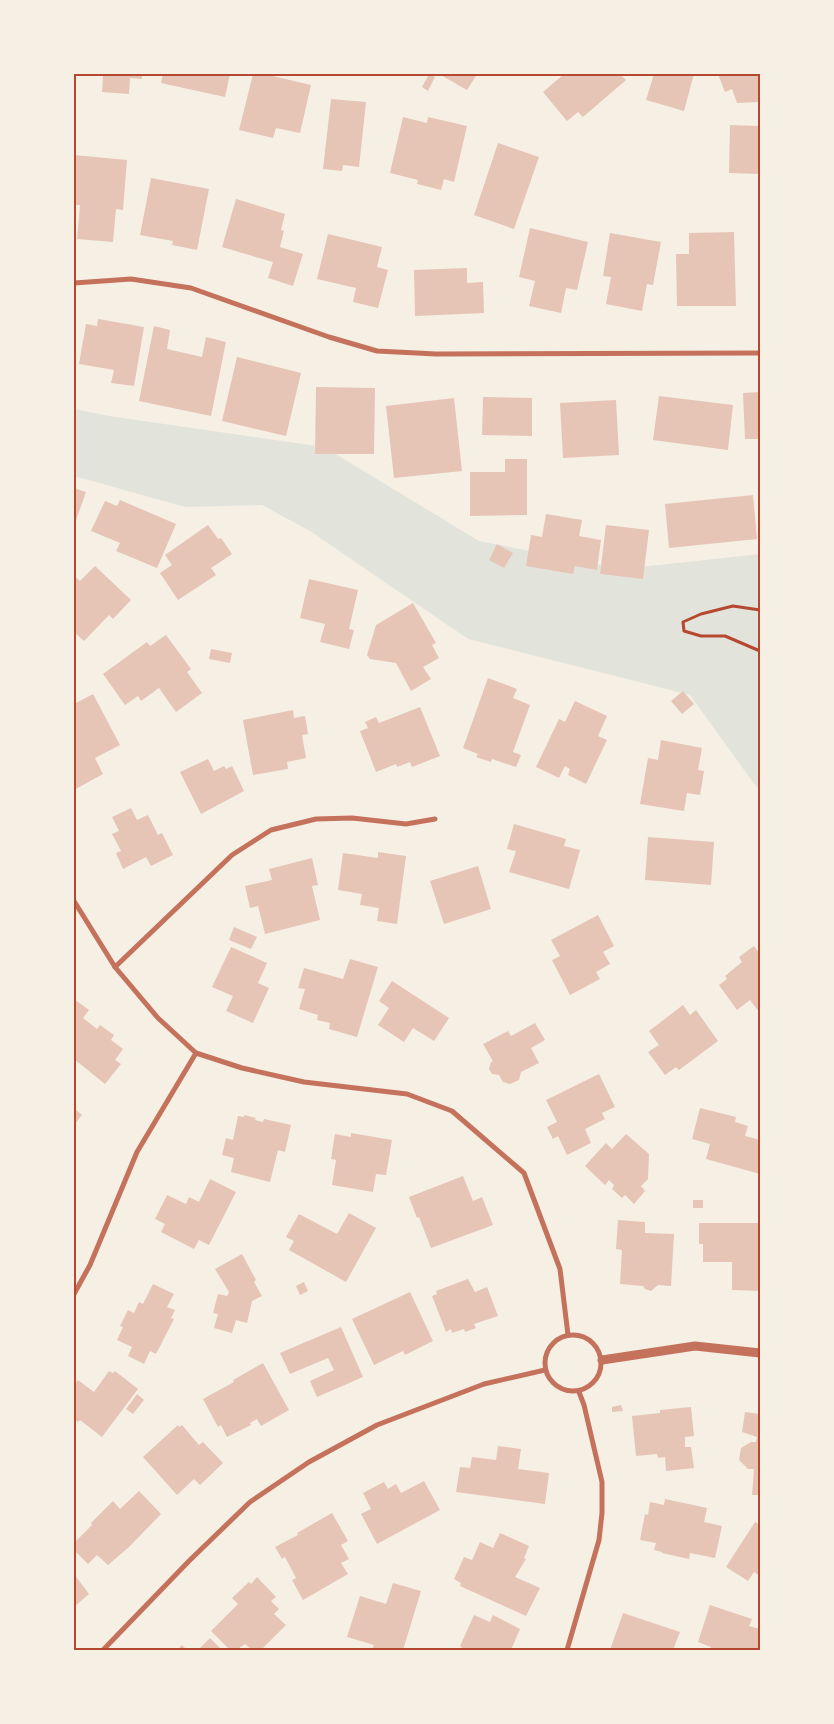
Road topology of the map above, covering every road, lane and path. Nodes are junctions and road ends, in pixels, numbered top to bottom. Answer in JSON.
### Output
{"nodes":[{"id":1,"x":74,"y":283,"type":"edge"},
{"id":2,"x":760,"y":353,"type":"edge"},
{"id":3,"x":760,"y":610,"type":"edge"},
{"id":4,"x":760,"y":651,"type":"edge"},
{"id":5,"x":434,"y":819,"type":"dead end"},
{"id":6,"x":74,"y":901,"type":"edge"},
{"id":7,"x":115,"y":967,"type":"junction"},
{"id":8,"x":196,"y":1053,"type":"junction"},
{"id":9,"x":74,"y":1294,"type":"edge"},
{"id":10,"x":568,"y":1335,"type":"junction"},
{"id":11,"x":760,"y":1353,"type":"edge"},
{"id":12,"x":602,"y":1360,"type":"junction"},
{"id":13,"x":545,"y":1370,"type":"junction"},
{"id":14,"x":579,"y":1392,"type":"junction"},
{"id":15,"x":103,"y":1650,"type":"edge"},
{"id":16,"x":567,"y":1650,"type":"edge"}],
"edges":[{"from":1,"to":2,"type":"street"},
{"from":3,"to":4,"type":"path"},
{"from":5,"to":7,"type":"street"},
{"from":6,"to":7,"type":"street"},
{"from":7,"to":8,"type":"street"},
{"from":8,"to":9,"type":"street"},
{"from":8,"to":10,"type":"street"},
{"from":10,"to":12,"type":"street"},
{"from":10,"to":13,"type":"street"},
{"from":11,"to":12,"type":"street"},
{"from":12,"to":14,"type":"street"},
{"from":13,"to":14,"type":"street"},
{"from":13,"to":15,"type":"street"},
{"from":14,"to":16,"type":"street"}]}
